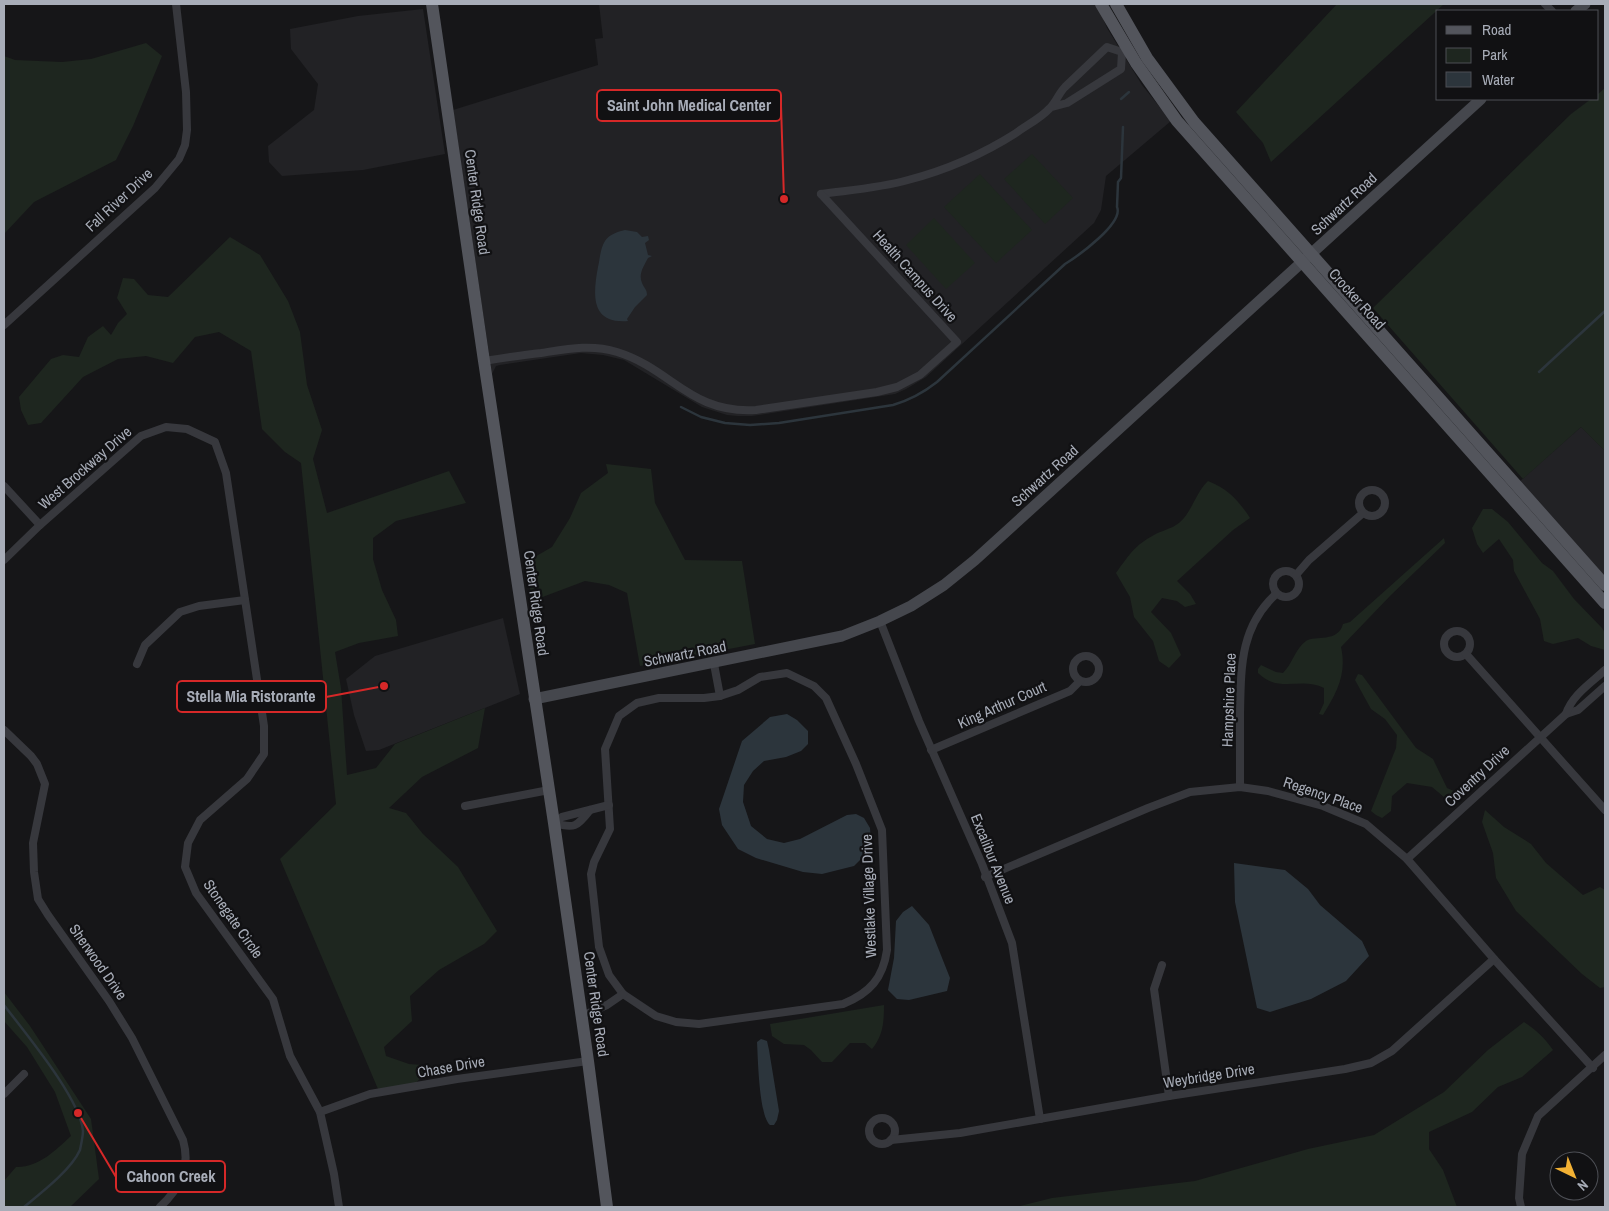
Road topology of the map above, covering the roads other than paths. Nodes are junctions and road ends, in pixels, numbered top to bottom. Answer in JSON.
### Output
{"nodes":[{"id":1,"x":176,"y":4,"type":"edge"},
{"id":2,"x":432,"y":4,"type":"edge"},
{"id":3,"x":1101,"y":4,"type":"edge"},
{"id":4,"x":1116,"y":4,"type":"edge"},
{"id":5,"x":1129,"y":48,"type":"junction"},
{"id":6,"x":1480,"y":100,"type":"edge"},
{"id":7,"x":1052,"y":107,"type":"junction"},
{"id":8,"x":1307,"y":258,"type":"junction"},
{"id":9,"x":4,"y":325,"type":"edge"},
{"id":10,"x":484,"y":361,"type":"junction"},
{"id":11,"x":4,"y":486,"type":"edge"},
{"id":12,"x":1363,"y":513,"type":"dead end"},
{"id":13,"x":40,"y":525,"type":"junction"},
{"id":14,"x":4,"y":560,"type":"edge"},
{"id":15,"x":1296,"y":576,"type":"junction"},
{"id":16,"x":1605,"y":585,"type":"edge"},
{"id":17,"x":1276,"y":594,"type":"junction"},
{"id":18,"x":245,"y":600,"type":"junction"},
{"id":19,"x":1605,"y":603,"type":"edge"},
{"id":20,"x":880,"y":621,"type":"junction"},
{"id":21,"x":1466,"y":654,"type":"dead end"},
{"id":22,"x":137,"y":664,"type":"dead end"},
{"id":23,"x":714,"y":664,"type":"junction"},
{"id":24,"x":1605,"y":670,"type":"edge"},
{"id":25,"x":1080,"y":680,"type":"dead end"},
{"id":26,"x":1605,"y":686,"type":"edge"},
{"id":27,"x":720,"y":696,"type":"junction"},
{"id":28,"x":534,"y":699,"type":"junction"},
{"id":29,"x":1566,"y":714,"type":"junction"},
{"id":30,"x":4,"y":730,"type":"edge"},
{"id":31,"x":1540,"y":737,"type":"junction"},
{"id":32,"x":931,"y":750,"type":"junction"},
{"id":33,"x":1240,"y":787,"type":"junction"},
{"id":34,"x":549,"y":790,"type":"junction"},
{"id":35,"x":609,"y":805,"type":"junction"},
{"id":36,"x":465,"y":806,"type":"dead end"},
{"id":37,"x":1605,"y":810,"type":"edge"},
{"id":38,"x":554,"y":823,"type":"junction"},
{"id":39,"x":1407,"y":859,"type":"junction"},
{"id":40,"x":985,"y":877,"type":"junction"},
{"id":41,"x":1494,"y":959,"type":"junction"},
{"id":42,"x":1162,"y":965,"type":"dead end"},
{"id":43,"x":623,"y":994,"type":"junction"},
{"id":44,"x":582,"y":1016,"type":"junction"},
{"id":45,"x":1605,"y":1055,"type":"edge"},
{"id":46,"x":588,"y":1061,"type":"junction"},
{"id":47,"x":1593,"y":1068,"type":"junction"},
{"id":48,"x":24,"y":1074,"type":"dead end"},
{"id":49,"x":4,"y":1094,"type":"edge"},
{"id":50,"x":1169,"y":1096,"type":"junction"},
{"id":51,"x":320,"y":1112,"type":"junction"},
{"id":52,"x":1040,"y":1119,"type":"junction"},
{"id":53,"x":891,"y":1140,"type":"dead end"},
{"id":54,"x":160,"y":1207,"type":"edge"},
{"id":55,"x":339,"y":1207,"type":"edge"},
{"id":56,"x":607,"y":1207,"type":"edge"},
{"id":57,"x":1521,"y":1207,"type":"edge"}],
"edges":[{"from":1,"to":9,"type":"street","name":"Fall River Drive"},
{"from":2,"to":10,"type":"main road","name":"Center Ridge Road"},
{"from":3,"to":5,"type":"main road","name":"Crocker Road"},
{"from":4,"to":5,"type":"main road","name":"Crocker Road"},
{"from":5,"to":7,"type":"street","name":"Health Campus Drive"},
{"from":5,"to":7,"type":"street","name":"Health Campus Drive"},
{"from":5,"to":8,"type":"main road","name":"Crocker Road"},
{"from":5,"to":8,"type":"main road","name":"Crocker Road"},
{"from":6,"to":8,"type":"street","name":"Schwartz Road"},
{"from":7,"to":10,"type":"street","name":"Health Campus Drive"},
{"from":8,"to":16,"type":"main road","name":"Crocker Road"},
{"from":8,"to":19,"type":"main road","name":"Crocker Road"},
{"from":8,"to":20,"type":"street","name":"Schwartz Road"},
{"from":10,"to":28,"type":"main road","name":"Center Ridge Road"},
{"from":11,"to":13,"type":"street"},
{"from":12,"to":15,"type":"street"},
{"from":13,"to":14,"type":"street","name":"West Brockway Drive"},
{"from":13,"to":18,"type":"street","name":"West Brockway Drive"},
{"from":15,"to":17,"type":"street"},
{"from":15,"to":17,"type":"street"},
{"from":17,"to":33,"type":"street","name":"Hampshire Place"},
{"from":18,"to":22,"type":"street"},
{"from":18,"to":51,"type":"street","name":"Stonegate Circle"},
{"from":20,"to":23,"type":"street","name":"Schwartz Road"},
{"from":20,"to":32,"type":"street","name":"Excalibur Avenue"},
{"from":21,"to":31,"type":"street"},
{"from":23,"to":27,"type":"street"},
{"from":23,"to":28,"type":"street","name":"Schwartz Road"},
{"from":24,"to":29,"type":"street","name":"Coventry Drive"},
{"from":25,"to":32,"type":"street","name":"King Arthur Court"},
{"from":26,"to":29,"type":"street","name":"Coventry Drive"},
{"from":27,"to":35,"type":"street","name":"Westlake Village Drive"},
{"from":27,"to":43,"type":"street","name":"Westlake Village Drive"},
{"from":28,"to":34,"type":"main road","name":"Center Ridge Road"},
{"from":29,"to":31,"type":"street","name":"Coventry Drive"},
{"from":30,"to":54,"type":"street","name":"Sherwood Drive"},
{"from":31,"to":37,"type":"street"},
{"from":31,"to":39,"type":"street","name":"Coventry Drive"},
{"from":32,"to":40,"type":"street","name":"Excalibur Avenue"},
{"from":33,"to":39,"type":"street","name":"Regency Place"},
{"from":33,"to":40,"type":"street","name":"Regency Place"},
{"from":34,"to":36,"type":"street"},
{"from":34,"to":38,"type":"main road","name":"Center Ridge Road"},
{"from":35,"to":38,"type":"street"},
{"from":35,"to":43,"type":"street","name":"Westlake Village Drive"},
{"from":38,"to":44,"type":"main road","name":"Center Ridge Road"},
{"from":39,"to":41,"type":"street","name":"Regency Place"},
{"from":40,"to":52,"type":"street","name":"Excalibur Avenue"},
{"from":41,"to":47,"type":"street","name":"Regency Place"},
{"from":41,"to":50,"type":"street","name":"Weybridge Drive"},
{"from":42,"to":50,"type":"street"},
{"from":43,"to":44,"type":"street"},
{"from":44,"to":46,"type":"main road","name":"Center Ridge Road"},
{"from":45,"to":47,"type":"street"},
{"from":46,"to":51,"type":"street","name":"Chase Drive"},
{"from":46,"to":56,"type":"main road","name":"Center Ridge Road"},
{"from":47,"to":57,"type":"street"},
{"from":48,"to":49,"type":"street"},
{"from":50,"to":52,"type":"street","name":"Weybridge Drive"},
{"from":51,"to":55,"type":"street","name":"Stonegate Circle"},
{"from":52,"to":53,"type":"street","name":"Weybridge Drive"}]}
